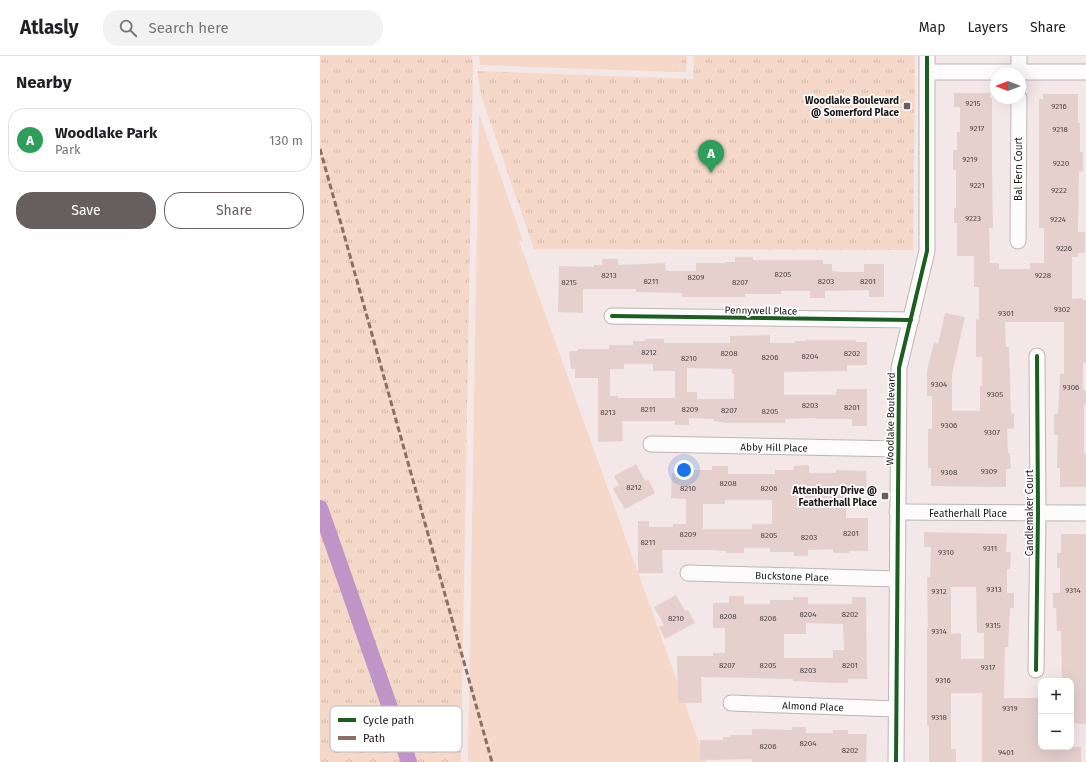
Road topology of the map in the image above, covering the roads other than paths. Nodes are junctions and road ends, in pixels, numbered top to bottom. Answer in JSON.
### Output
{"nodes":[{"id":1,"x":927,"y":56,"type":"edge"},
{"id":2,"x":1019,"y":56,"type":"edge"},
{"id":3,"x":1019,"y":68,"type":"edge"},
{"id":4,"x":928,"y":72,"type":"junction"},
{"id":5,"x":1086,"y":72,"type":"edge"},
{"id":6,"x":990,"y":73,"type":"edge"},
{"id":7,"x":1026,"y":73,"type":"edge"},
{"id":8,"x":1019,"y":104,"type":"edge"},
{"id":9,"x":1018,"y":241,"type":"dead end"},
{"id":10,"x":612,"y":316,"type":"dead end"},
{"id":11,"x":911,"y":320,"type":"junction"},
{"id":12,"x":1037,"y":356,"type":"dead end"},
{"id":13,"x":651,"y":444,"type":"dead end"},
{"id":14,"x":898,"y":449,"type":"junction"},
{"id":15,"x":897,"y":512,"type":"junction"},
{"id":16,"x":1038,"y":513,"type":"junction"},
{"id":17,"x":1086,"y":513,"type":"edge"},
{"id":18,"x":688,"y":573,"type":"dead end"},
{"id":19,"x":897,"y":579,"type":"junction"},
{"id":20,"x":1036,"y":670,"type":"dead end"},
{"id":21,"x":730,"y":703,"type":"dead end"},
{"id":22,"x":896,"y":709,"type":"junction"},
{"id":23,"x":896,"y":762,"type":"edge"}],
"edges":[{"from":1,"to":4,"type":"street","name":"Woodlake Boulevard"},
{"from":2,"to":3,"type":"street"},
{"from":4,"to":6,"type":"street"},
{"from":4,"to":11,"type":"street","name":"Woodlake Boulevard"},
{"from":5,"to":7,"type":"street"},
{"from":8,"to":9,"type":"street","name":"Bal Fern Court"},
{"from":10,"to":11,"type":"street","name":"Pennywell Place"},
{"from":11,"to":14,"type":"street","name":"Woodlake Boulevard"},
{"from":12,"to":16,"type":"street","name":"Candlemaker Court"},
{"from":13,"to":14,"type":"street","name":"Abby Hill Place"},
{"from":14,"to":15,"type":"street","name":"Woodlake Boulevard"},
{"from":15,"to":16,"type":"street","name":"Featherhall Place"},
{"from":15,"to":19,"type":"street","name":"Woodlake Boulevard"},
{"from":16,"to":17,"type":"street","name":"Featherhall Place"},
{"from":16,"to":20,"type":"street","name":"Candlemaker Court"},
{"from":18,"to":19,"type":"street","name":"Buckstone Place"},
{"from":19,"to":22,"type":"street","name":"Woodlake Boulevard"},
{"from":21,"to":22,"type":"street","name":"Almond Place"},
{"from":22,"to":23,"type":"street","name":"Woodlake Boulevard"}]}
